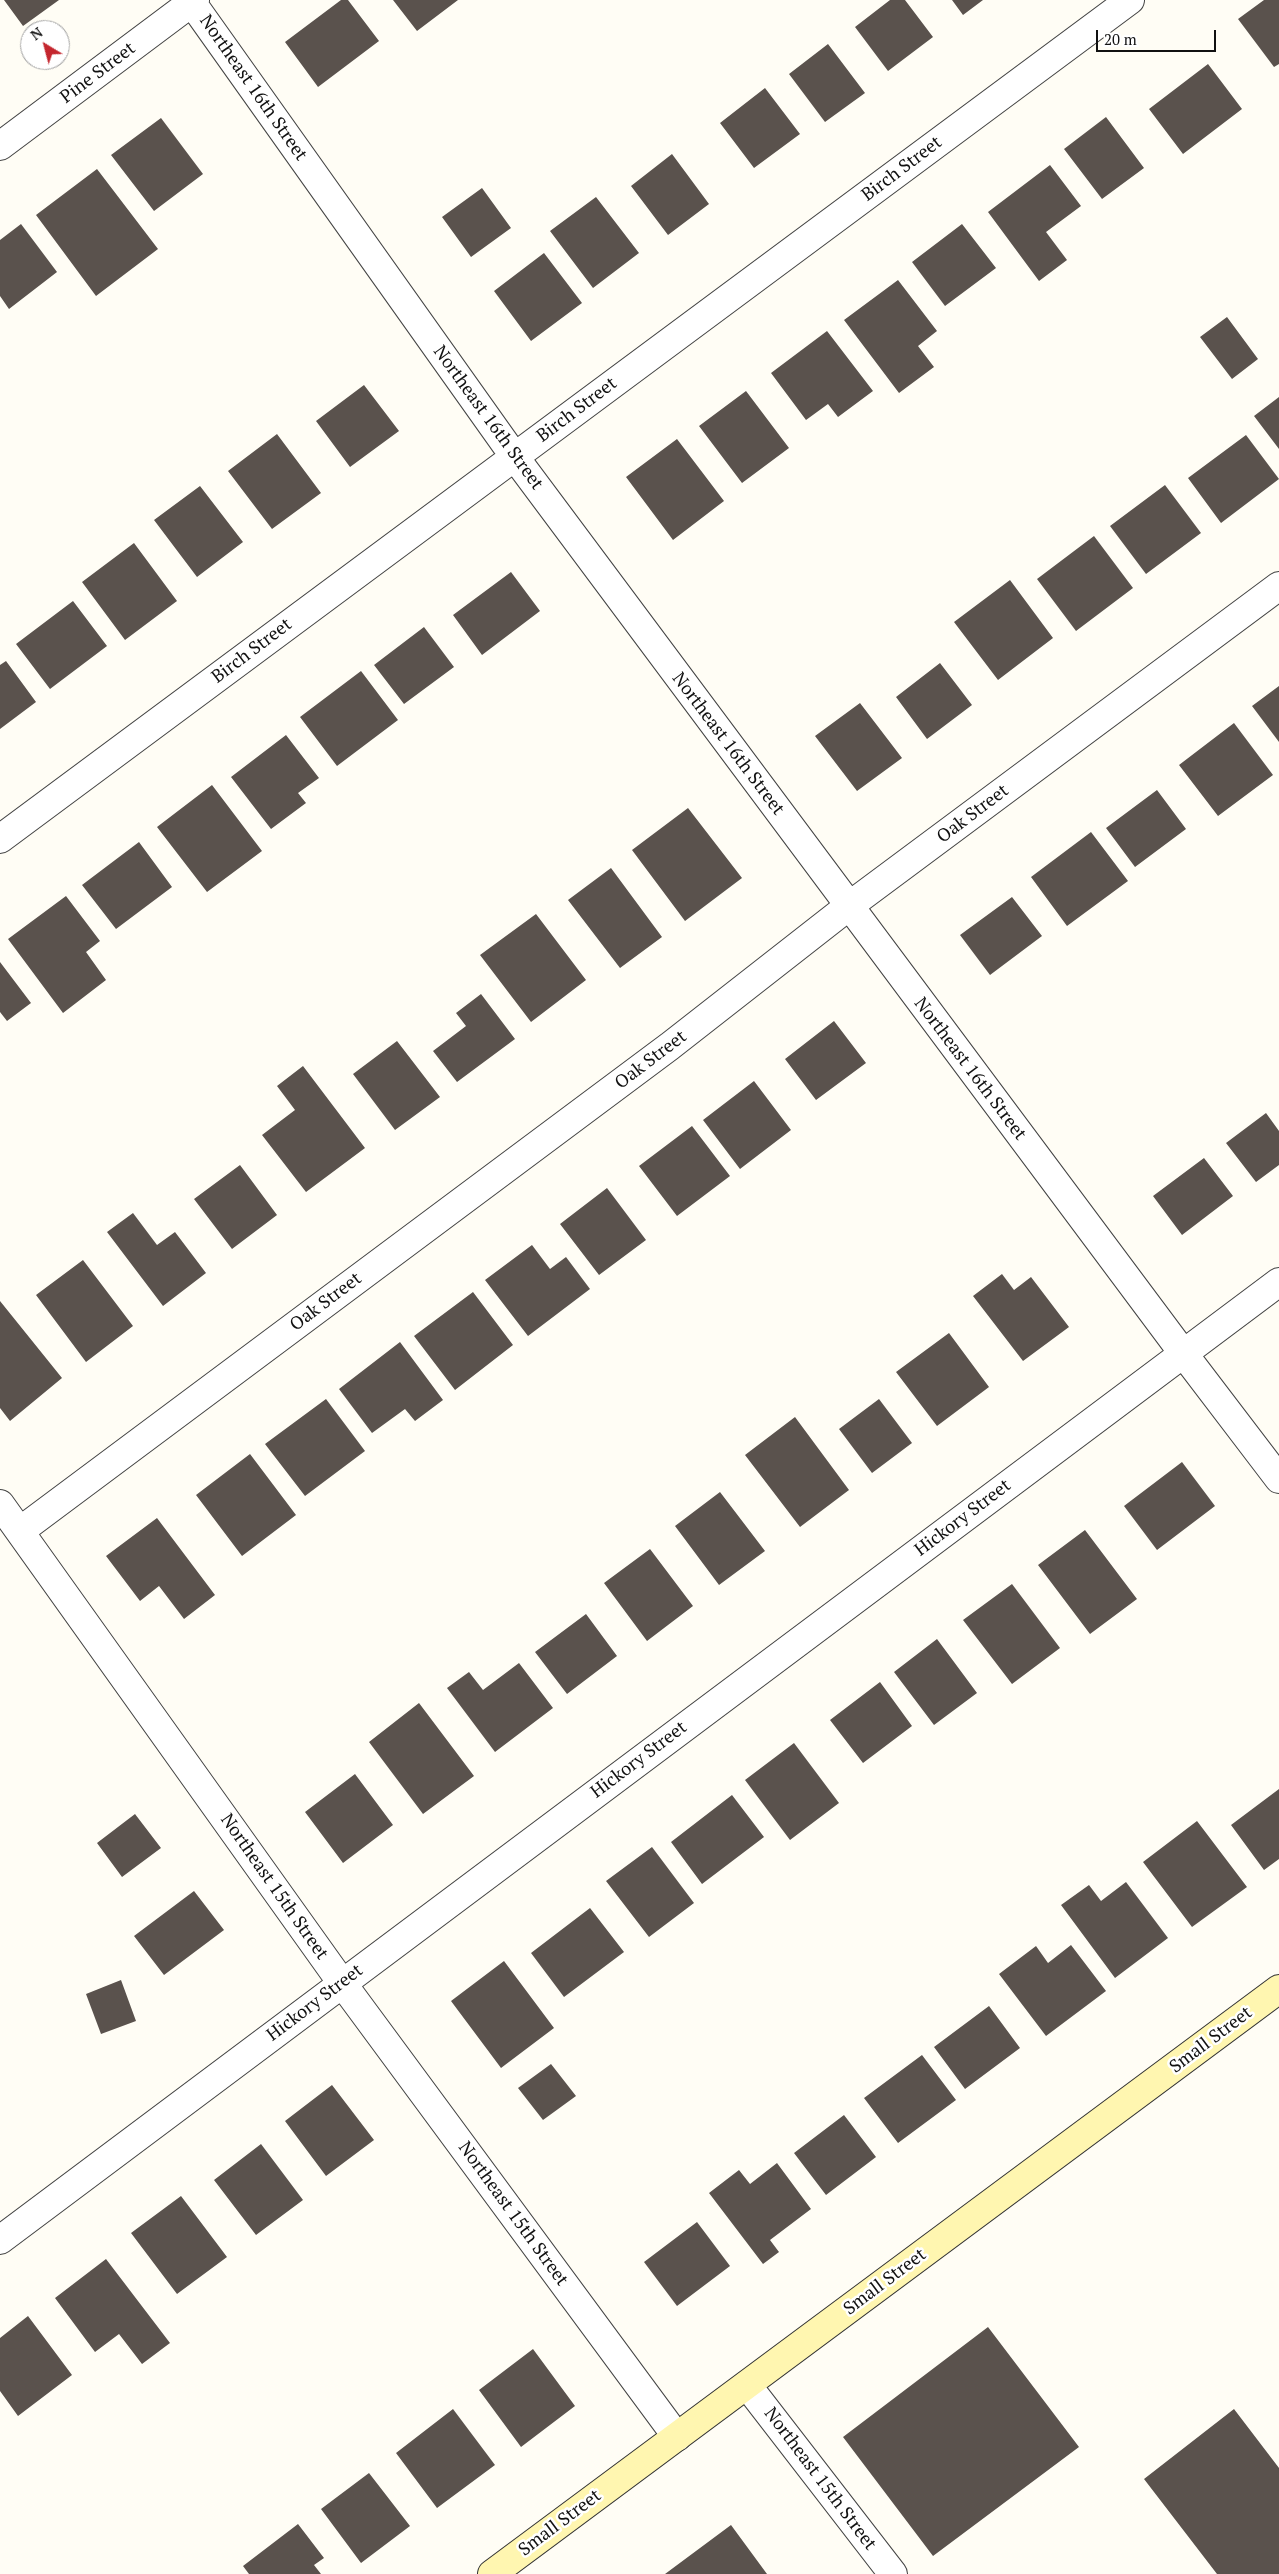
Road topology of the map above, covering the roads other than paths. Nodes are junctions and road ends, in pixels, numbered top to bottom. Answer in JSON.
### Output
{"nodes":[{"id":1,"x":1130,"y":0,"type":"edge"},
{"id":2,"x":192,"y":1,"type":"edge"},
{"id":3,"x":0,"y":146,"type":"edge"},
{"id":4,"x":514,"y":456,"type":"junction"},
{"id":5,"x":1279,"y":586,"type":"edge"},
{"id":6,"x":0,"y":839,"type":"edge"},
{"id":7,"x":849,"y":906,"type":"junction"},
{"id":8,"x":1279,"y":1282,"type":"edge"},
{"id":9,"x":1183,"y":1353,"type":"junction"},
{"id":10,"x":1279,"y":1479,"type":"edge"},
{"id":11,"x":0,"y":1504,"type":"edge"},
{"id":12,"x":20,"y":1531,"type":"junction"},
{"id":13,"x":342,"y":1983,"type":"junction"},
{"id":14,"x":1279,"y":1989,"type":"edge"},
{"id":15,"x":0,"y":2240,"type":"edge"},
{"id":16,"x":746,"y":2385,"type":"junction"},
{"id":17,"x":677,"y":2437,"type":"junction"},
{"id":18,"x":492,"y":2574,"type":"edge"},
{"id":19,"x":892,"y":2574,"type":"edge"}],
"edges":[{"from":1,"to":4,"type":"street","name":"Birch Street"},
{"from":2,"to":3,"type":"street","name":"Pine Street"},
{"from":2,"to":4,"type":"street","name":"Northeast 16th Street"},
{"from":4,"to":6,"type":"street","name":"Birch Street"},
{"from":4,"to":7,"type":"street","name":"Northeast 16th Street"},
{"from":5,"to":7,"type":"street","name":"Oak Street"},
{"from":7,"to":9,"type":"street","name":"Northeast 16th Street"},
{"from":7,"to":12,"type":"street","name":"Oak Street"},
{"from":8,"to":9,"type":"street","name":"Hickory Street"},
{"from":9,"to":10,"type":"street","name":"Northeast 16th Street"},
{"from":9,"to":13,"type":"street","name":"Hickory Street"},
{"from":11,"to":12,"type":"street","name":"Northeast 15th Street"},
{"from":12,"to":13,"type":"street","name":"Northeast 15th Street"},
{"from":13,"to":15,"type":"street","name":"Hickory Street"},
{"from":13,"to":17,"type":"street","name":"Northeast 15th Street"},
{"from":14,"to":16,"type":"street","name":"Small Street"},
{"from":16,"to":17,"type":"street","name":"Small Street"},
{"from":16,"to":19,"type":"street","name":"Northeast 15th Street"},
{"from":17,"to":18,"type":"street","name":"Small Street"}]}
